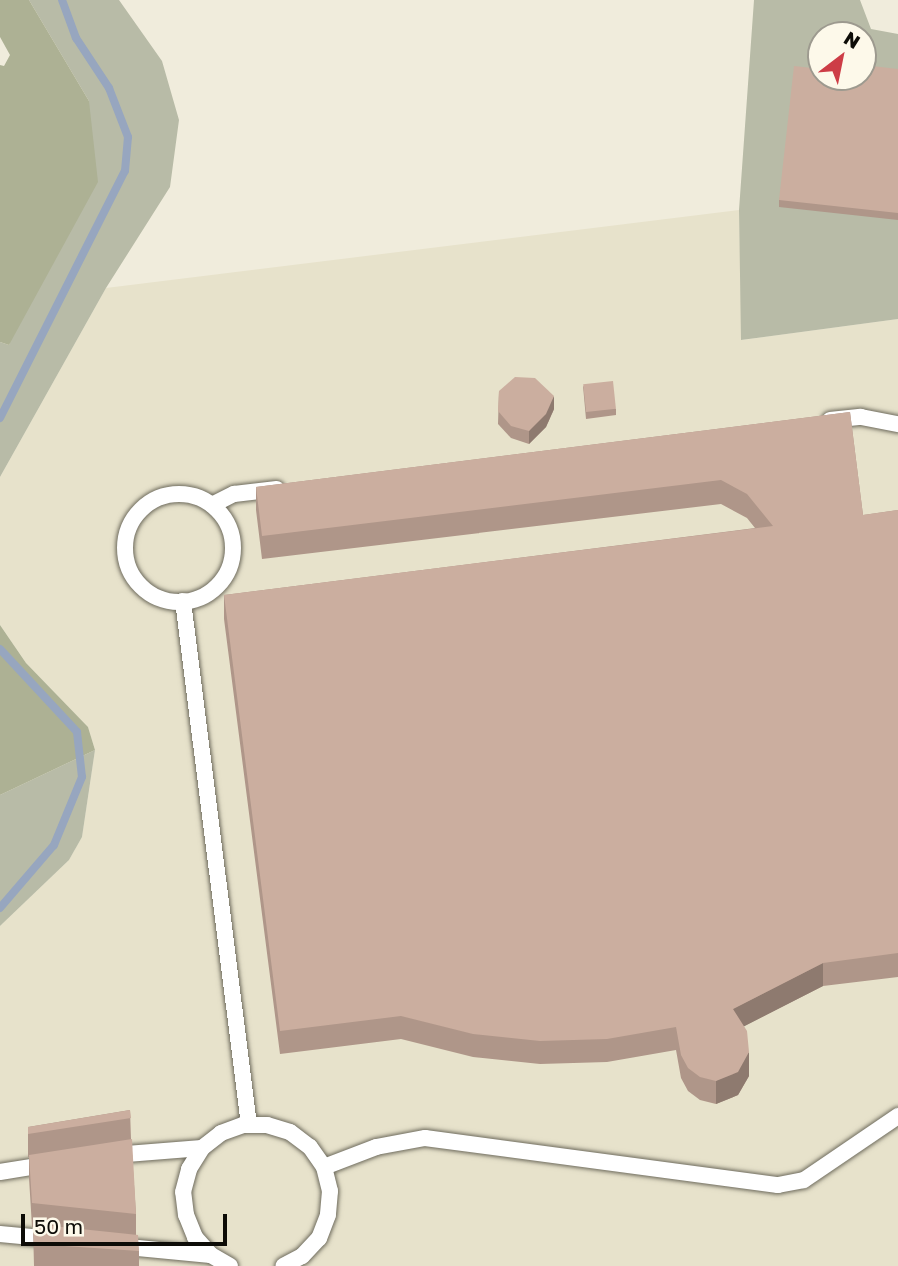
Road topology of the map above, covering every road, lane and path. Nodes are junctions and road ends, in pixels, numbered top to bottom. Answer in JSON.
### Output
{"nodes":[{"id":1,"x":820,"y":422,"type":"edge"},
{"id":2,"x":898,"y":424,"type":"edge"},
{"id":3,"x":288,"y":488,"type":"edge"},
{"id":4,"x":212,"y":505,"type":"junction"},
{"id":5,"x":183,"y":601,"type":"junction"},
{"id":6,"x":898,"y":1116,"type":"edge"},
{"id":7,"x":249,"y":1125,"type":"junction"},
{"id":8,"x":202,"y":1148,"type":"junction"},
{"id":9,"x":104,"y":1156,"type":"edge"},
{"id":10,"x":65,"y":1162,"type":"edge"},
{"id":11,"x":324,"y":1167,"type":"junction"},
{"id":12,"x":0,"y":1172,"type":"edge"},
{"id":13,"x":0,"y":1234,"type":"edge"},
{"id":14,"x":66,"y":1240,"type":"edge"},
{"id":15,"x":106,"y":1244,"type":"edge"},
{"id":16,"x":211,"y":1255,"type":"junction"},
{"id":17,"x":230,"y":1266,"type":"edge"},
{"id":18,"x":283,"y":1266,"type":"edge"}],
"edges":[{"from":1,"to":2,"type":"lane"},
{"from":3,"to":4,"type":"lane"},
{"from":4,"to":5,"type":"lane"},
{"from":4,"to":5,"type":"lane"},
{"from":5,"to":7,"type":"lane"},
{"from":6,"to":11,"type":"lane"},
{"from":7,"to":8,"type":"lane"},
{"from":7,"to":11,"type":"lane"},
{"from":8,"to":9,"type":"lane"},
{"from":8,"to":16,"type":"lane"},
{"from":10,"to":12,"type":"lane"},
{"from":11,"to":18,"type":"lane"},
{"from":13,"to":14,"type":"lane"},
{"from":15,"to":16,"type":"lane"},
{"from":16,"to":17,"type":"lane"}]}
